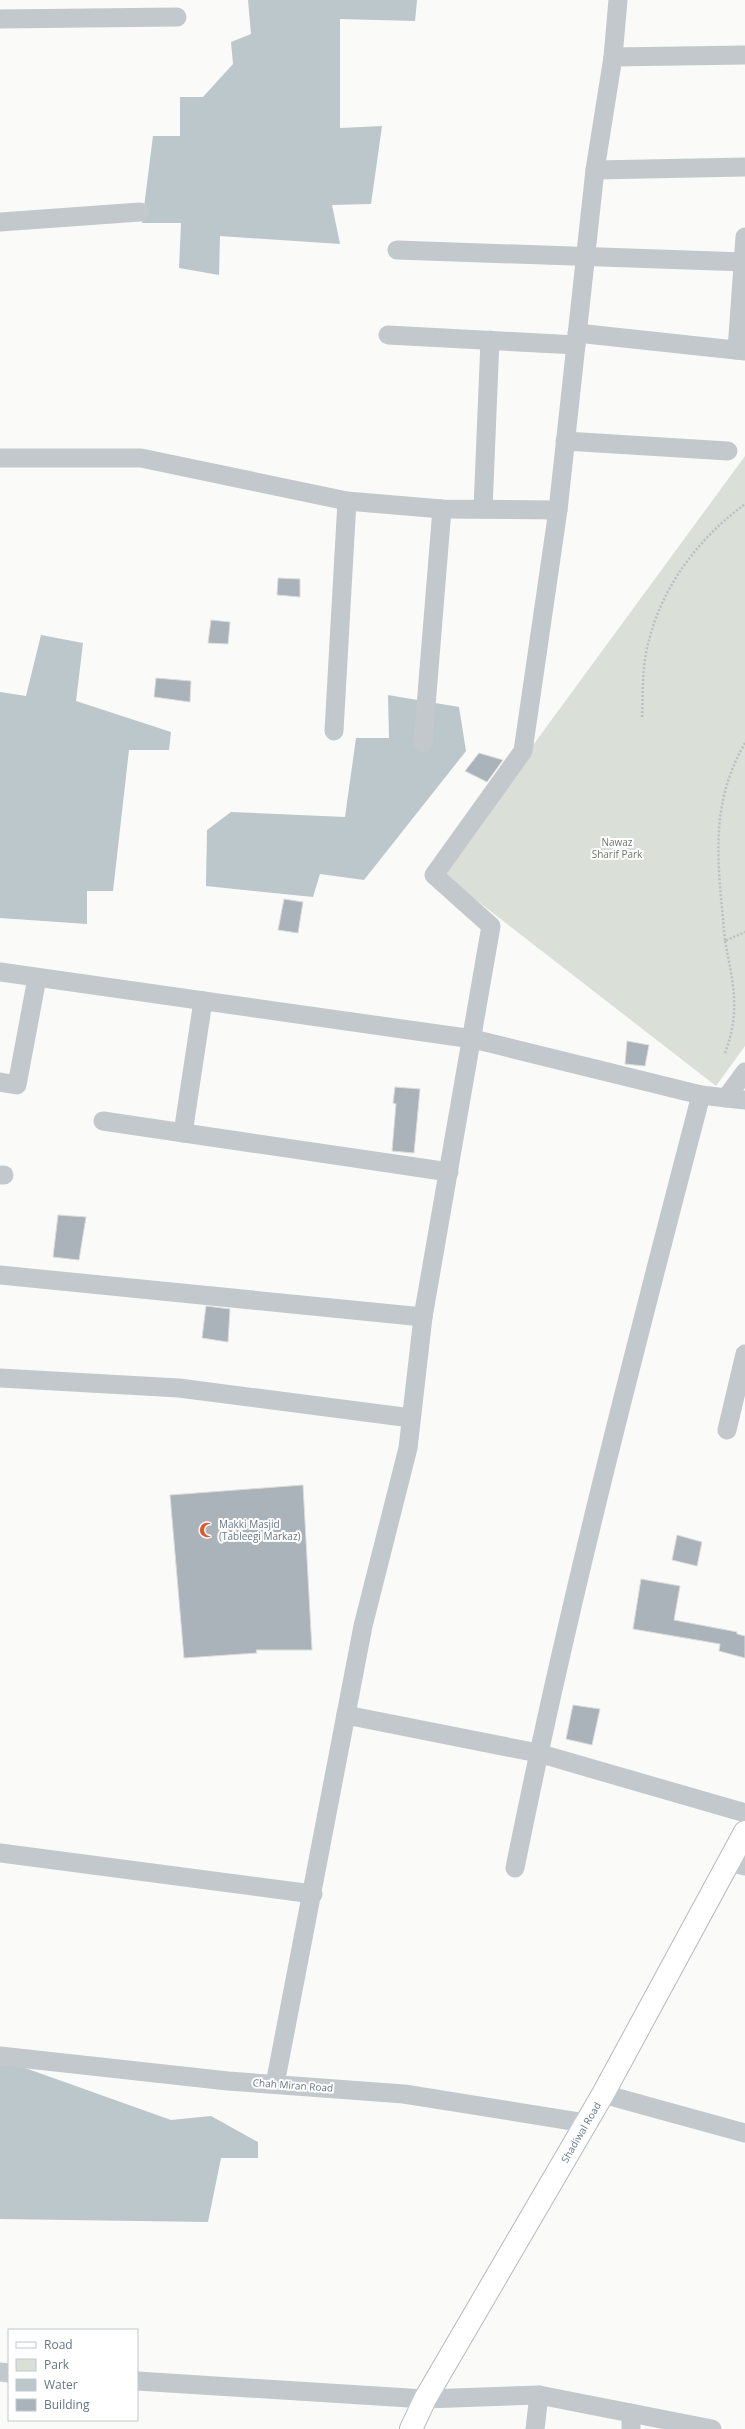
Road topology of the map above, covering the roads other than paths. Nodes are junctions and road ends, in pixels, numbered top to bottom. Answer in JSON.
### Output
{"nodes":[{"id":1,"x":618,"y":0,"type":"edge"},
{"id":2,"x":177,"y":17,"type":"dead end"},
{"id":3,"x":0,"y":18,"type":"edge"},
{"id":4,"x":745,"y":55,"type":"edge"},
{"id":5,"x":613,"y":57,"type":"junction"},
{"id":6,"x":745,"y":167,"type":"edge"},
{"id":7,"x":595,"y":170,"type":"junction"},
{"id":8,"x":140,"y":212,"type":"dead end"},
{"id":9,"x":0,"y":222,"type":"edge"},
{"id":10,"x":745,"y":237,"type":"edge"},
{"id":11,"x":397,"y":250,"type":"dead end"},
{"id":12,"x":585,"y":257,"type":"junction"},
{"id":13,"x":744,"y":262,"type":"edge"},
{"id":14,"x":388,"y":335,"type":"dead end"},
{"id":15,"x":576,"y":339,"type":"junction"},
{"id":16,"x":490,"y":340,"type":"junction"},
{"id":17,"x":741,"y":350,"type":"edge"},
{"id":18,"x":565,"y":441,"type":"junction"},
{"id":19,"x":728,"y":451,"type":"dead end"},
{"id":20,"x":0,"y":458,"type":"edge"},
{"id":21,"x":347,"y":501,"type":"junction"},
{"id":22,"x":442,"y":509,"type":"junction"},
{"id":23,"x":483,"y":509,"type":"junction"},
{"id":24,"x":558,"y":510,"type":"junction"},
{"id":25,"x":334,"y":731,"type":"dead end"},
{"id":26,"x":422,"y":743,"type":"dead end"},
{"id":27,"x":0,"y":972,"type":"edge"},
{"id":28,"x":37,"y":978,"type":"junction"},
{"id":29,"x":203,"y":1001,"type":"junction"},
{"id":30,"x":473,"y":1039,"type":"junction"},
{"id":31,"x":745,"y":1072,"type":"edge"},
{"id":32,"x":0,"y":1082,"type":"edge"},
{"id":33,"x":701,"y":1095,"type":"junction"},
{"id":34,"x":726,"y":1098,"type":"junction"},
{"id":35,"x":745,"y":1100,"type":"edge"},
{"id":36,"x":104,"y":1121,"type":"dead end"},
{"id":37,"x":183,"y":1133,"type":"junction"},
{"id":38,"x":449,"y":1172,"type":"junction"},
{"id":39,"x":0,"y":1275,"type":"edge"},
{"id":40,"x":423,"y":1317,"type":"junction"},
{"id":41,"x":745,"y":1354,"type":"edge"},
{"id":42,"x":0,"y":1378,"type":"edge"},
{"id":43,"x":411,"y":1418,"type":"junction"},
{"id":44,"x":727,"y":1430,"type":"dead end"},
{"id":45,"x":346,"y":1715,"type":"junction"},
{"id":46,"x":538,"y":1753,"type":"junction"},
{"id":47,"x":745,"y":1813,"type":"edge"},
{"id":48,"x":745,"y":1832,"type":"edge"},
{"id":49,"x":0,"y":1853,"type":"edge"},
{"id":50,"x":736,"y":1864,"type":"edge"},
{"id":51,"x":514,"y":1868,"type":"dead end"},
{"id":52,"x":313,"y":1894,"type":"junction"},
{"id":53,"x":0,"y":2056,"type":"edge"},
{"id":54,"x":275,"y":2084,"type":"junction"},
{"id":55,"x":603,"y":2094,"type":"junction"},
{"id":56,"x":585,"y":2123,"type":"junction"},
{"id":57,"x":745,"y":2132,"type":"edge"},
{"id":58,"x":138,"y":2381,"type":"edge"},
{"id":59,"x":539,"y":2395,"type":"junction"},
{"id":60,"x":425,"y":2399,"type":"junction"},
{"id":61,"x":631,"y":2421,"type":"edge"},
{"id":62,"x":411,"y":2429,"type":"edge"},
{"id":63,"x":534,"y":2429,"type":"edge"},
{"id":64,"x":712,"y":2429,"type":"edge"}],
"edges":[{"from":1,"to":5,"type":"street"},
{"from":2,"to":3,"type":"street"},
{"from":4,"to":5,"type":"street"},
{"from":5,"to":7,"type":"street"},
{"from":6,"to":7,"type":"street"},
{"from":7,"to":12,"type":"street"},
{"from":8,"to":9,"type":"street"},
{"from":10,"to":13,"type":"street"},
{"from":11,"to":12,"type":"street"},
{"from":12,"to":13,"type":"street"},
{"from":12,"to":15,"type":"street"},
{"from":13,"to":17,"type":"street"},
{"from":14,"to":16,"type":"street"},
{"from":15,"to":16,"type":"street"},
{"from":15,"to":17,"type":"street"},
{"from":15,"to":18,"type":"street"},
{"from":16,"to":23,"type":"street"},
{"from":18,"to":19,"type":"street"},
{"from":18,"to":24,"type":"street"},
{"from":20,"to":21,"type":"street"},
{"from":21,"to":22,"type":"street"},
{"from":21,"to":25,"type":"street"},
{"from":22,"to":23,"type":"street"},
{"from":22,"to":26,"type":"street"},
{"from":23,"to":24,"type":"street"},
{"from":24,"to":30,"type":"street"},
{"from":27,"to":28,"type":"street"},
{"from":28,"to":29,"type":"street"},
{"from":28,"to":32,"type":"street"},
{"from":29,"to":30,"type":"street"},
{"from":29,"to":37,"type":"street"},
{"from":30,"to":33,"type":"street"},
{"from":30,"to":38,"type":"street"},
{"from":31,"to":34,"type":"street"},
{"from":33,"to":34,"type":"street"},
{"from":33,"to":46,"type":"street"},
{"from":34,"to":35,"type":"street"},
{"from":36,"to":37,"type":"street"},
{"from":37,"to":38,"type":"street"},
{"from":38,"to":40,"type":"street"},
{"from":39,"to":40,"type":"street"},
{"from":40,"to":43,"type":"street"},
{"from":41,"to":44,"type":"street"},
{"from":42,"to":43,"type":"street"},
{"from":43,"to":45,"type":"street"},
{"from":45,"to":46,"type":"street"},
{"from":45,"to":52,"type":"street"},
{"from":46,"to":47,"type":"street"},
{"from":46,"to":51,"type":"street"},
{"from":48,"to":50,"type":"main road","name":"Shadiwal Road"},
{"from":49,"to":52,"type":"street"},
{"from":50,"to":55,"type":"main road","name":"Shadiwal Road"},
{"from":52,"to":54,"type":"street"},
{"from":53,"to":54,"type":"street","name":"Chah Miran Road"},
{"from":54,"to":56,"type":"street","name":"Chah Miran Road"},
{"from":55,"to":56,"type":"main road","name":"Shadiwal Road"},
{"from":55,"to":57,"type":"street"},
{"from":56,"to":60,"type":"main road","name":"Shadiwal Road"},
{"from":58,"to":60,"type":"street"},
{"from":59,"to":60,"type":"street"},
{"from":59,"to":61,"type":"street"},
{"from":59,"to":63,"type":"street"},
{"from":60,"to":62,"type":"main road","name":"Shadiwal Road"},
{"from":61,"to":64,"type":"street"}]}
